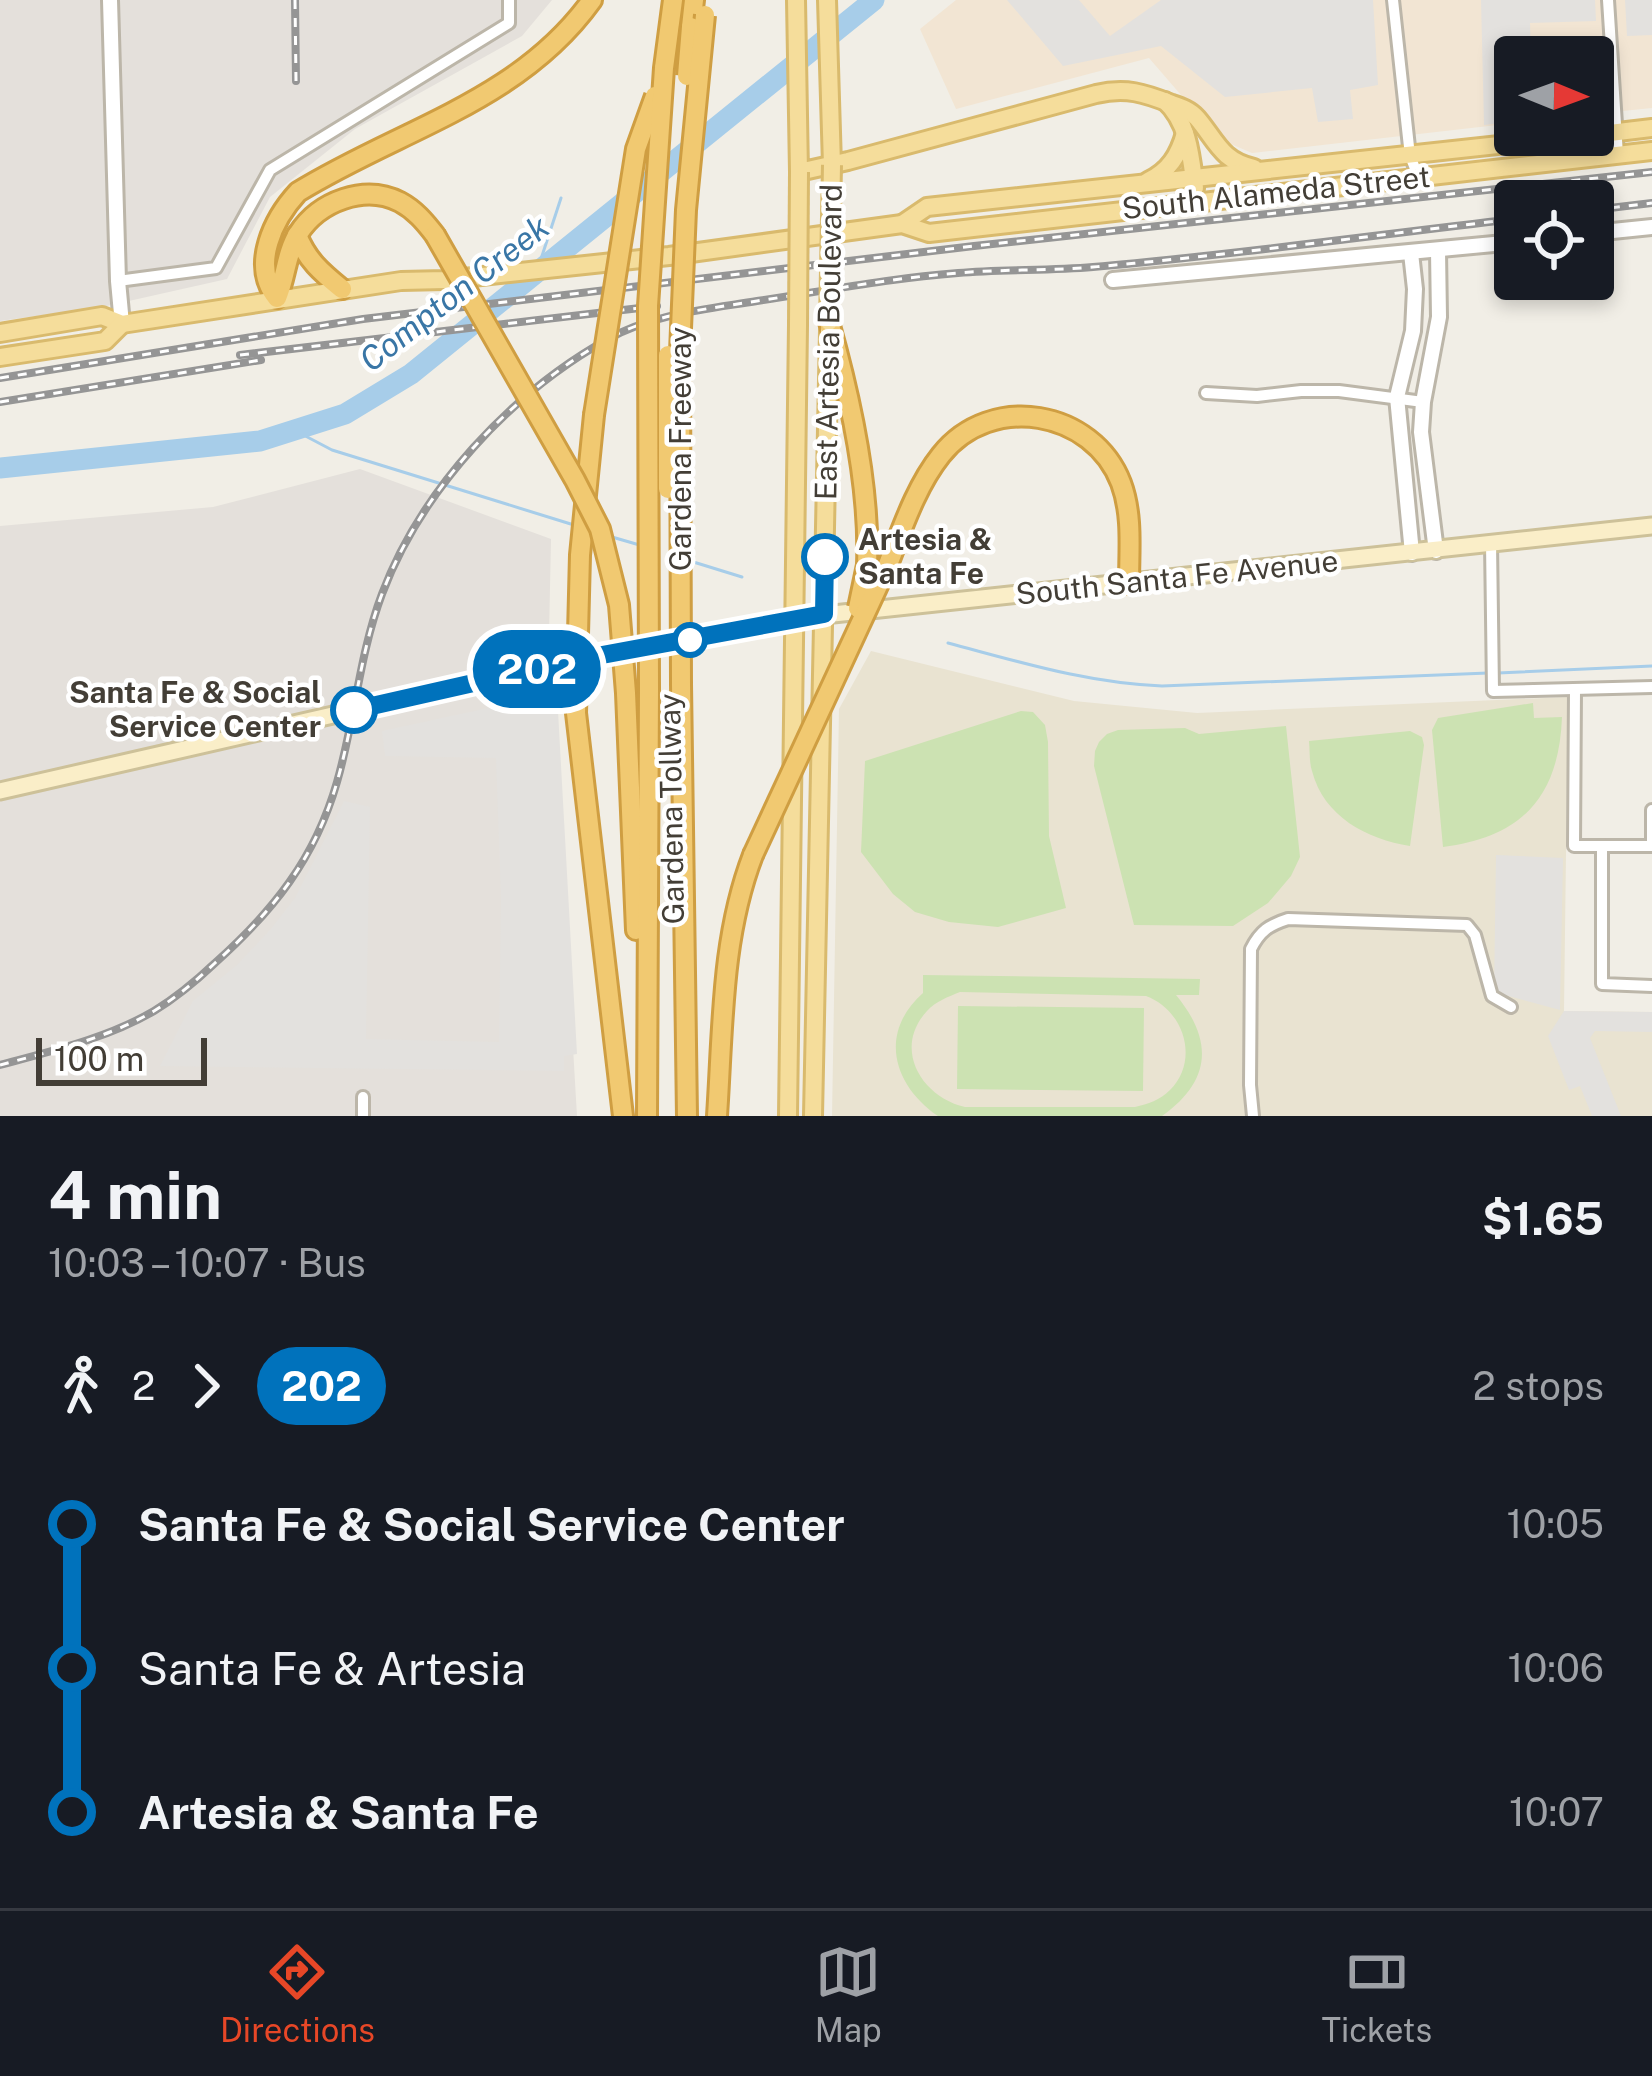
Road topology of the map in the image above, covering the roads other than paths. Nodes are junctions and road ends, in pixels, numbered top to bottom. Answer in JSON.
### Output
{"nodes":[{"id":1,"x":110,"y":0,"type":"edge"},
{"id":2,"x":509,"y":0,"type":"edge"},
{"id":3,"x":592,"y":0,"type":"edge"},
{"id":4,"x":673,"y":0,"type":"edge"},
{"id":5,"x":796,"y":0,"type":"edge"},
{"id":6,"x":827,"y":0,"type":"edge"},
{"id":7,"x":1393,"y":0,"type":"edge"},
{"id":8,"x":1608,"y":0,"type":"edge"},
{"id":9,"x":699,"y":10,"type":"edge"},
{"id":10,"x":664,"y":68,"type":"junction"},
{"id":11,"x":1164,"y":101,"type":"junction"},
{"id":12,"x":1652,"y":128,"type":"edge"},
{"id":13,"x":1614,"y":132,"type":"edge"},
{"id":14,"x":1617,"y":132,"type":"junction"},
{"id":15,"x":1185,"y":133,"type":"junction"},
{"id":16,"x":1494,"y":146,"type":"edge"},
{"id":17,"x":1652,"y":151,"type":"edge"},
{"id":18,"x":1410,"y":155,"type":"junction"},
{"id":19,"x":1618,"y":155,"type":"junction"},
{"id":20,"x":839,"y":163,"type":"junction"},
{"id":21,"x":1267,"y":171,"type":"junction"},
{"id":22,"x":799,"y":172,"type":"junction"},
{"id":23,"x":1194,"y":178,"type":"junction"},
{"id":24,"x":1419,"y":178,"type":"junction"},
{"id":25,"x":1142,"y":184,"type":"junction"},
{"id":26,"x":1197,"y":202,"type":"junction"},
{"id":27,"x":902,"y":224,"type":"junction"},
{"id":28,"x":1652,"y":227,"type":"edge"},
{"id":29,"x":1614,"y":231,"type":"edge"},
{"id":30,"x":297,"y":235,"type":"junction"},
{"id":31,"x":1494,"y":244,"type":"edge"},
{"id":32,"x":1438,"y":250,"type":"junction"},
{"id":33,"x":1411,"y":253,"type":"junction"},
{"id":34,"x":1113,"y":280,"type":"dead end"},
{"id":35,"x":118,"y":281,"type":"junction"},
{"id":36,"x":342,"y":289,"type":"junction"},
{"id":37,"x":277,"y":298,"type":"junction"},
{"id":38,"x":829,"y":322,"type":"junction"},
{"id":39,"x":122,"y":324,"type":"junction"},
{"id":40,"x":0,"y":333,"type":"edge"},
{"id":41,"x":0,"y":357,"type":"edge"},
{"id":42,"x":1206,"y":393,"type":"dead end"},
{"id":43,"x":1397,"y":398,"type":"junction"},
{"id":44,"x":1424,"y":402,"type":"junction"},
{"id":45,"x":1652,"y":526,"type":"edge"},
{"id":46,"x":1491,"y":544,"type":"junction"},
{"id":47,"x":1436,"y":550,"type":"junction"},
{"id":48,"x":1412,"y":553,"type":"junction"},
{"id":49,"x":1129,"y":584,"type":"junction"},
{"id":50,"x":824,"y":614,"type":"junction"},
{"id":51,"x":796,"y":618,"type":"junction"},
{"id":52,"x":845,"y":652,"type":"junction"},
{"id":53,"x":575,"y":660,"type":"junction"},
{"id":54,"x":675,"y":685,"type":"junction"},
{"id":55,"x":1652,"y":687,"type":"edge"},
{"id":56,"x":1576,"y":690,"type":"junction"},
{"id":57,"x":0,"y":790,"type":"edge"},
{"id":58,"x":1652,"y":810,"type":"edge"},
{"id":59,"x":1602,"y":846,"type":"junction"},
{"id":60,"x":1652,"y":847,"type":"edge"},
{"id":61,"x":1652,"y":986,"type":"edge"},
{"id":62,"x":1511,"y":1007,"type":"dead end"},
{"id":63,"x":813,"y":1083,"type":"junction"},
{"id":64,"x":789,"y":1084,"type":"junction"},
{"id":65,"x":363,"y":1097,"type":"dead end"},
{"id":66,"x":647,"y":1112,"type":"edge"},
{"id":67,"x":363,"y":1116,"type":"edge"},
{"id":68,"x":623,"y":1116,"type":"edge"},
{"id":69,"x":675,"y":1116,"type":"edge"},
{"id":70,"x":687,"y":1116,"type":"edge"},
{"id":71,"x":717,"y":1116,"type":"edge"},
{"id":72,"x":788,"y":1116,"type":"edge"},
{"id":73,"x":813,"y":1116,"type":"edge"},
{"id":74,"x":1253,"y":1116,"type":"edge"}],
"edges":[{"from":1,"to":35,"type":"street"},
{"from":2,"to":35,"type":"street"},
{"from":3,"to":37,"type":"highway"},
{"from":4,"to":10,"type":"highway","name":"Gardena Freeway"},
{"from":5,"to":22,"type":"main road","name":"East Artesia Boulevard"},
{"from":6,"to":20,"type":"main road","name":"East Artesia Boulevard"},
{"from":7,"to":18,"type":"street"},
{"from":8,"to":14,"type":"street"},
{"from":9,"to":54,"type":"highway","name":"Gardena Freeway","bridge":true},
{"from":10,"to":53,"type":"highway","bridge":true},
{"from":10,"to":66,"type":"highway","name":"Gardena Freeway","bridge":true},
{"from":11,"to":15,"type":"main road"},
{"from":11,"to":20,"type":"main road"},
{"from":11,"to":21,"type":"main road"},
{"from":12,"to":14,"type":"main road","name":"South Alameda Street"},
{"from":13,"to":14,"type":"main road","name":"South Alameda Street"},
{"from":14,"to":19,"type":"street"},
{"from":15,"to":23,"type":"main road"},
{"from":15,"to":25,"type":"main road"},
{"from":16,"to":18,"type":"main road","name":"South Alameda Street"},
{"from":17,"to":19,"type":"main road","name":"South Alameda Street"},
{"from":18,"to":21,"type":"main road","name":"South Alameda Street"},
{"from":18,"to":24,"type":"street"},
{"from":19,"to":24,"type":"main road","name":"South Alameda Street"},
{"from":20,"to":22,"type":"main road","bridge":true},
{"from":20,"to":38,"type":"main road","name":"East Artesia Boulevard","bridge":true},
{"from":21,"to":23,"type":"main road","name":"South Alameda Street"},
{"from":22,"to":51,"type":"main road","name":"East Artesia Boulevard","bridge":true},
{"from":23,"to":25,"type":"main road","name":"South Alameda Street"},
{"from":23,"to":26,"type":"main road"},
{"from":24,"to":26,"type":"main road","name":"South Alameda Street"},
{"from":25,"to":27,"type":"main road","name":"South Alameda Street"},
{"from":26,"to":27,"type":"main road","name":"South Alameda Street"},
{"from":27,"to":36,"type":"main road","name":"South Alameda Street","bridge":true},
{"from":28,"to":29,"type":"street"},
{"from":30,"to":36,"type":"highway"},
{"from":30,"to":37,"type":"highway"},
{"from":30,"to":66,"type":"highway","bridge":true},
{"from":31,"to":32,"type":"street"},
{"from":32,"to":33,"type":"street"},
{"from":32,"to":44,"type":"street"},
{"from":33,"to":34,"type":"street"},
{"from":33,"to":43,"type":"street"},
{"from":35,"to":39,"type":"street"},
{"from":36,"to":37,"type":"main road","name":"South Alameda Street"},
{"from":37,"to":39,"type":"main road","name":"South Alameda Street"},
{"from":38,"to":50,"type":"main road","name":"East Artesia Boulevard"},
{"from":38,"to":52,"type":"highway","bridge":true},
{"from":39,"to":40,"type":"main road","name":"South Alameda Street"},
{"from":39,"to":41,"type":"main road","name":"South Alameda Street"},
{"from":42,"to":43,"type":"street"},
{"from":43,"to":44,"type":"street"},
{"from":43,"to":48,"type":"street"},
{"from":44,"to":47,"type":"street"},
{"from":45,"to":46,"type":"main road","name":"South Santa Fe Avenue"},
{"from":46,"to":47,"type":"main road","name":"South Santa Fe Avenue"},
{"from":46,"to":56,"type":"street"},
{"from":47,"to":48,"type":"main road","name":"South Santa Fe Avenue"},
{"from":48,"to":49,"type":"main road","name":"South Santa Fe Avenue"},
{"from":49,"to":50,"type":"main road","name":"South Santa Fe Avenue"},
{"from":49,"to":52,"type":"highway","bridge":true},
{"from":50,"to":51,"type":"main road","name":"South Santa Fe Avenue"},
{"from":50,"to":63,"type":"main road","name":"East Artesia Boulevard"},
{"from":51,"to":53,"type":"main road","name":"South Santa Fe Avenue"},
{"from":51,"to":64,"type":"main road","name":"East Artesia Boulevard"},
{"from":52,"to":71,"type":"highway","bridge":true},
{"from":53,"to":57,"type":"main road","name":"South Santa Fe Avenue"},
{"from":53,"to":68,"type":"highway"},
{"from":54,"to":69,"type":"highway","name":"Gardena Tollway"},
{"from":54,"to":70,"type":"highway","name":"Gardena Freeway"},
{"from":55,"to":56,"type":"street"},
{"from":56,"to":59,"type":"street"},
{"from":58,"to":60,"type":"street"},
{"from":59,"to":60,"type":"street"},
{"from":59,"to":61,"type":"street"},
{"from":62,"to":74,"type":"street"},
{"from":63,"to":64,"type":"main road"},
{"from":63,"to":73,"type":"main road","name":"East Artesia Boulevard"},
{"from":64,"to":72,"type":"main road","name":"East Artesia Boulevard"},
{"from":65,"to":67,"type":"street"}]}
